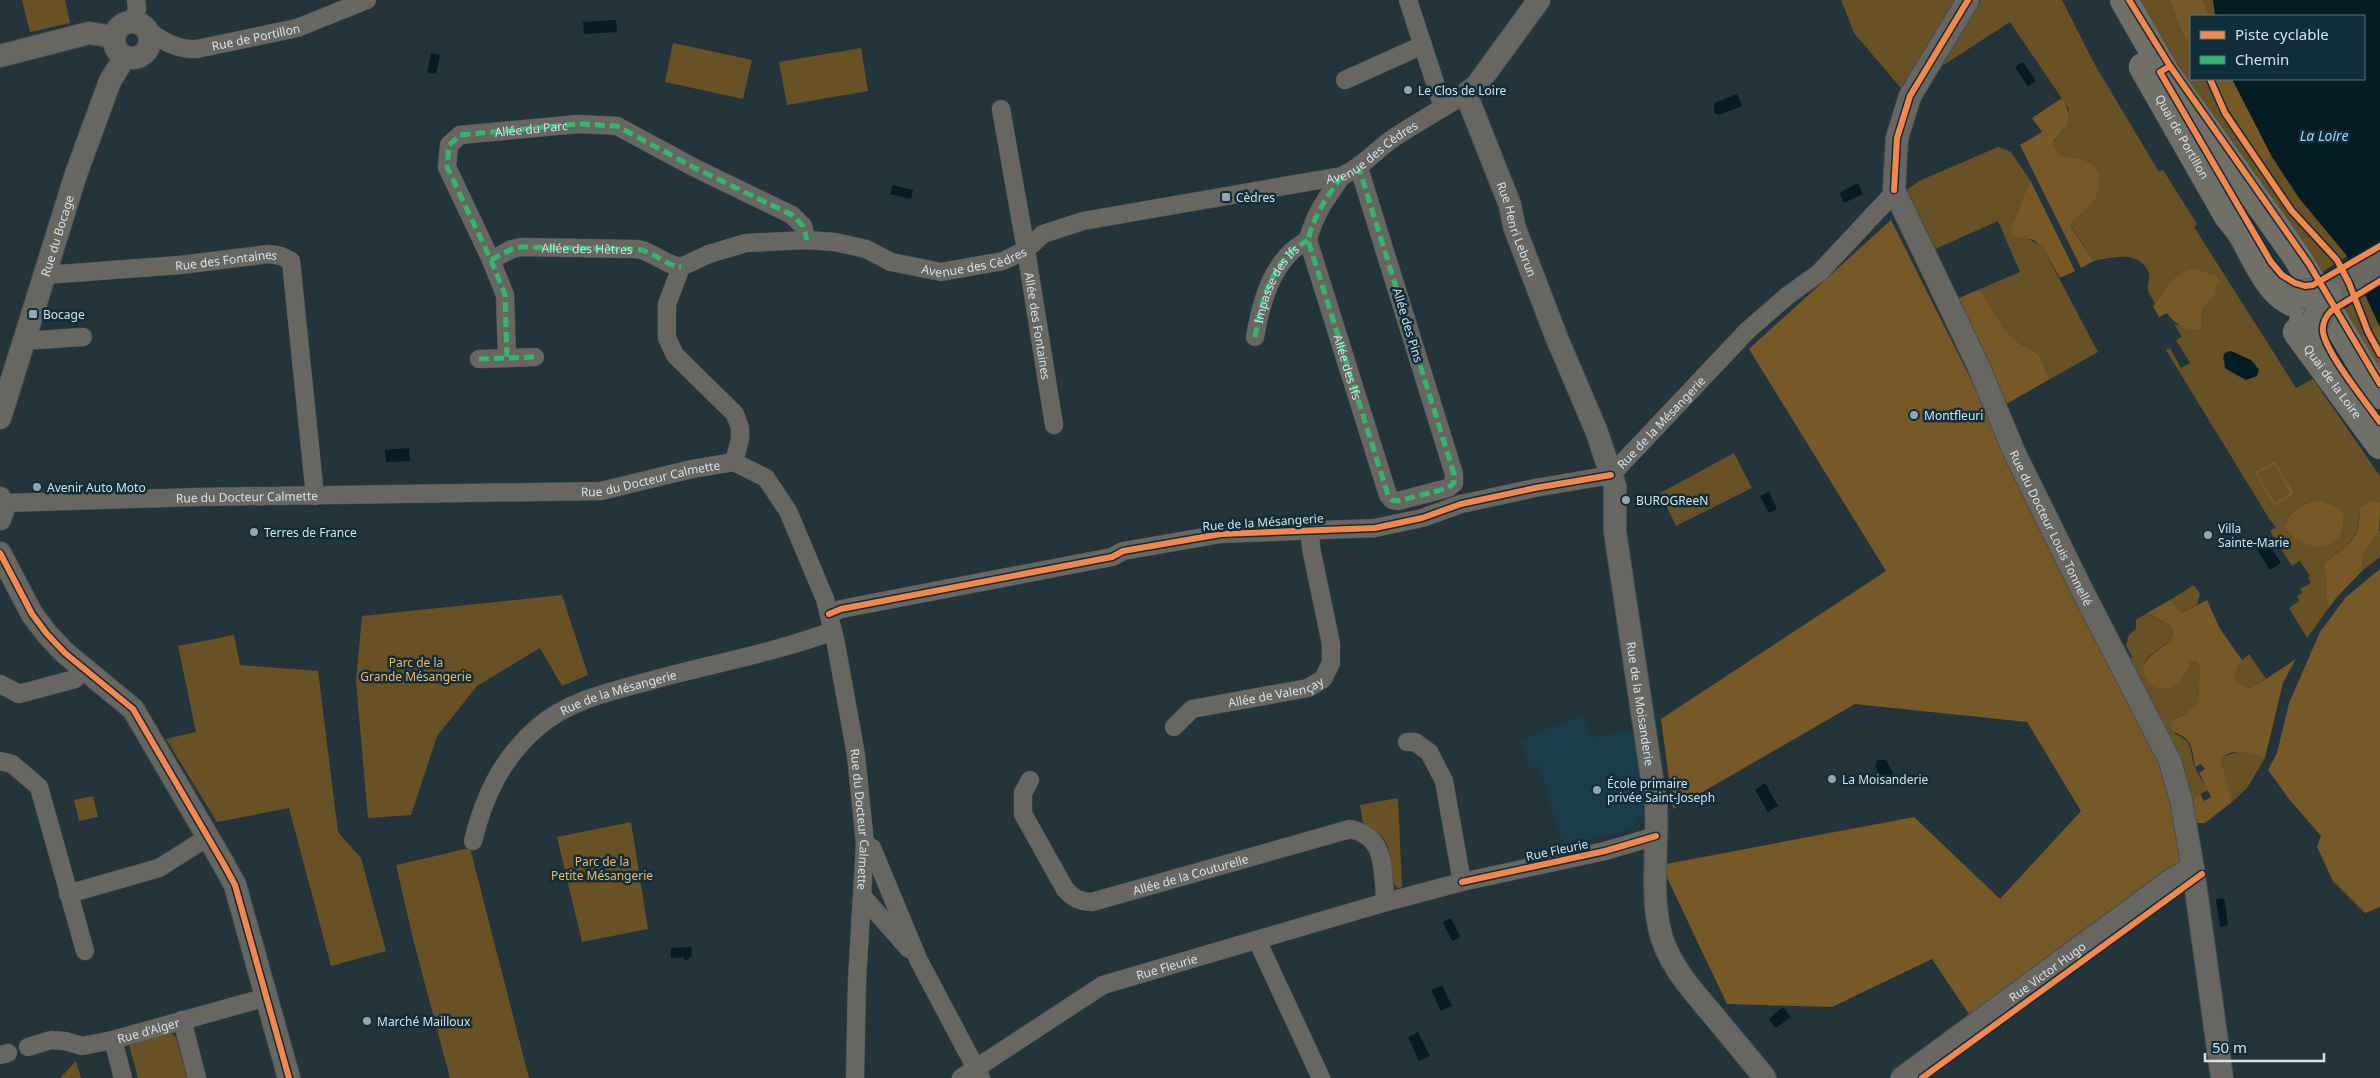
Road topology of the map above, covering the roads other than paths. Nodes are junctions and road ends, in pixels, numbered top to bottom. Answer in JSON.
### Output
{"nodes":[{"id":1,"x":136,"y":0,"type":"edge"},
{"id":2,"x":367,"y":0,"type":"edge"},
{"id":3,"x":1408,"y":0,"type":"edge"},
{"id":4,"x":1539,"y":0,"type":"edge"},
{"id":5,"x":1968,"y":0,"type":"edge"},
{"id":6,"x":2105,"y":0,"type":"edge"},
{"id":7,"x":2124,"y":0,"type":"edge"},
{"id":8,"x":139,"y":26,"type":"junction"},
{"id":9,"x":114,"y":37,"type":"junction"},
{"id":10,"x":1423,"y":45,"type":"junction"},
{"id":11,"x":0,"y":56,"type":"edge"},
{"id":12,"x":125,"y":57,"type":"junction"},
{"id":13,"x":1344,"y":80,"type":"dead end"},
{"id":14,"x":1466,"y":94,"type":"junction"},
{"id":15,"x":1443,"y":108,"type":"junction"},
{"id":16,"x":1001,"y":109,"type":"dead end"},
{"id":17,"x":1359,"y":168,"type":"junction"},
{"id":18,"x":1342,"y":176,"type":"junction"},
{"id":19,"x":1894,"y":190,"type":"junction"},
{"id":20,"x":2228,"y":216,"type":"junction"},
{"id":21,"x":807,"y":240,"type":"junction"},
{"id":22,"x":1308,"y":240,"type":"junction"},
{"id":23,"x":1026,"y":250,"type":"junction"},
{"id":24,"x":491,"y":260,"type":"junction"},
{"id":25,"x":2380,"y":264,"type":"edge"},
{"id":26,"x":681,"y":267,"type":"junction"},
{"id":27,"x":45,"y":276,"type":"junction"},
{"id":28,"x":2312,"y":307,"type":"junction"},
{"id":29,"x":83,"y":337,"type":"dead end"},
{"id":30,"x":1256,"y":337,"type":"dead end"},
{"id":31,"x":24,"y":341,"type":"junction"},
{"id":32,"x":507,"y":357,"type":"junction"},
{"id":33,"x":535,"y":357,"type":"dead end"},
{"id":34,"x":479,"y":359,"type":"dead end"},
{"id":35,"x":2380,"y":395,"type":"edge"},
{"id":36,"x":0,"y":418,"type":"edge"},
{"id":37,"x":1054,"y":425,"type":"dead end"},
{"id":38,"x":2380,"y":430,"type":"edge"},
{"id":39,"x":2380,"y":445,"type":"edge"},
{"id":40,"x":734,"y":462,"type":"junction"},
{"id":41,"x":1611,"y":475,"type":"junction"},
{"id":42,"x":1454,"y":483,"type":"joint"},
{"id":43,"x":315,"y":496,"type":"junction"},
{"id":44,"x":1,"y":506,"type":"edge"},
{"id":45,"x":1310,"y":530,"type":"junction"},
{"id":46,"x":0,"y":553,"type":"edge"},
{"id":47,"x":831,"y":623,"type":"junction"},
{"id":48,"x":83,"y":667,"type":"junction"},
{"id":49,"x":0,"y":684,"type":"edge"},
{"id":50,"x":1174,"y":727,"type":"dead end"},
{"id":51,"x":1407,"y":742,"type":"dead end"},
{"id":52,"x":0,"y":761,"type":"edge"},
{"id":53,"x":1030,"y":780,"type":"dead end"},
{"id":54,"x":1656,"y":836,"type":"junction"},
{"id":55,"x":208,"y":837,"type":"junction"},
{"id":56,"x":473,"y":841,"type":"dead end"},
{"id":57,"x":865,"y":844,"type":"junction"},
{"id":58,"x":2193,"y":868,"type":"junction"},
{"id":59,"x":1462,"y":882,"type":"junction"},
{"id":60,"x":68,"y":894,"type":"junction"},
{"id":61,"x":863,"y":897,"type":"junction"},
{"id":62,"x":1386,"y":902,"type":"junction"},
{"id":63,"x":1257,"y":940,"type":"junction"},
{"id":64,"x":85,"y":951,"type":"dead end"},
{"id":65,"x":918,"y":959,"type":"junction"},
{"id":66,"x":267,"y":997,"type":"junction"},
{"id":67,"x":182,"y":1020,"type":"junction"},
{"id":68,"x":113,"y":1040,"type":"junction"},
{"id":69,"x":28,"y":1047,"type":"dead end"},
{"id":70,"x":973,"y":1075,"type":"edge"},
{"id":71,"x":123,"y":1078,"type":"edge"},
{"id":72,"x":197,"y":1078,"type":"edge"},
{"id":73,"x":289,"y":1078,"type":"edge"},
{"id":74,"x":855,"y":1078,"type":"edge"},
{"id":75,"x":1321,"y":1078,"type":"edge"},
{"id":76,"x":1765,"y":1078,"type":"edge"},
{"id":77,"x":1902,"y":1078,"type":"edge"},
{"id":78,"x":2222,"y":1078,"type":"edge"}],
"edges":[{"from":1,"to":8,"type":"street"},
{"from":2,"to":8,"type":"street","name":"Rue de Portillon"},
{"from":3,"to":10,"type":"street"},
{"from":4,"to":14,"type":"street"},
{"from":5,"to":19,"type":"street","name":"Rue du Docteur Louis Tonnellé"},
{"from":6,"to":20,"type":"main road","name":"Quai de Portillon"},
{"from":7,"to":28,"type":"main road"},
{"from":8,"to":9,"type":"street"},
{"from":8,"to":12,"type":"street"},
{"from":9,"to":11,"type":"street"},
{"from":9,"to":12,"type":"street"},
{"from":10,"to":13,"type":"street"},
{"from":10,"to":15,"type":"street"},
{"from":12,"to":27,"type":"street","name":"Rue du Bocage"},
{"from":14,"to":15,"type":"street","name":"Avenue des Cèdres"},
{"from":14,"to":41,"type":"street","name":"Rue Henri Lebrun"},
{"from":15,"to":17,"type":"street","name":"Avenue des Cèdres"},
{"from":16,"to":23,"type":"street","name":"Allée des Fontaines"},
{"from":17,"to":18,"type":"street","name":"Avenue des Cèdres"},
{"from":17,"to":42,"type":"street","name":"Allée des Pins"},
{"from":18,"to":22,"type":"street"},
{"from":18,"to":23,"type":"street","name":"Avenue des Cèdres"},
{"from":19,"to":41,"type":"street","name":"Rue de la Mésangerie"},
{"from":19,"to":58,"type":"street","name":"Rue du Docteur Louis Tonnellé"},
{"from":20,"to":28,"type":"main road","name":"Quai de Portillon"},
{"from":20,"to":28,"type":"main road","name":"Quai de la Loire"},
{"from":21,"to":23,"type":"street","name":"Avenue des Cèdres"},
{"from":21,"to":24,"type":"street","name":"Allée du Parc"},
{"from":21,"to":26,"type":"street","name":"Avenue des Cèdres"},
{"from":22,"to":30,"type":"street","name":"Impasse des Ifs"},
{"from":22,"to":42,"type":"street","name":"Allée des Ifs"},
{"from":23,"to":37,"type":"street","name":"Allée des Fontaines"},
{"from":24,"to":26,"type":"street","name":"Allée des Hêtres"},
{"from":24,"to":32,"type":"street","name":"Allée du Parc"},
{"from":25,"to":28,"type":"main road"},
{"from":26,"to":40,"type":"street"},
{"from":27,"to":31,"type":"street","name":"Rue du Bocage"},
{"from":27,"to":43,"type":"street","name":"Rue des Fontaines"},
{"from":28,"to":35,"type":"main road","name":"Quai de la Loire"},
{"from":28,"to":38,"type":"main road"},
{"from":28,"to":39,"type":"main road","name":"Quai de la Loire"},
{"from":29,"to":31,"type":"street"},
{"from":31,"to":36,"type":"street","name":"Rue du Bocage"},
{"from":32,"to":33,"type":"street"},
{"from":32,"to":34,"type":"street"},
{"from":40,"to":43,"type":"street","name":"Rue du Docteur Calmette"},
{"from":40,"to":47,"type":"street","name":"Rue du Docteur Calmette"},
{"from":41,"to":45,"type":"street","name":"Rue de la Mésangerie"},
{"from":41,"to":54,"type":"street","name":"Rue de la Moisanderie"},
{"from":43,"to":44,"type":"street","name":"Rue du Docteur Calmette"},
{"from":45,"to":47,"type":"street","name":"Rue de la Mésangerie"},
{"from":45,"to":50,"type":"street","name":"Allée de Valençay"},
{"from":46,"to":48,"type":"street"},
{"from":47,"to":56,"type":"street","name":"Rue de la Mésangerie"},
{"from":47,"to":57,"type":"street","name":"Rue du Docteur Calmette"},
{"from":48,"to":49,"type":"street"},
{"from":48,"to":55,"type":"street"},
{"from":51,"to":59,"type":"street"},
{"from":52,"to":60,"type":"street"},
{"from":53,"to":62,"type":"street","name":"Allée de la Couturelle"},
{"from":54,"to":59,"type":"street","name":"Rue Fleurie"},
{"from":54,"to":76,"type":"street","name":"Rue de la Moisanderie"},
{"from":55,"to":60,"type":"street"},
{"from":55,"to":66,"type":"street"},
{"from":57,"to":61,"type":"street","name":"Rue du Docteur Calmette"},
{"from":57,"to":65,"type":"street"},
{"from":58,"to":77,"type":"street","name":"Rue Victor Hugo"},
{"from":58,"to":78,"type":"street","name":"Rue du Docteur Louis Tonnellé"},
{"from":59,"to":62,"type":"street","name":"Rue Fleurie"},
{"from":60,"to":64,"type":"street"},
{"from":61,"to":65,"type":"street"},
{"from":61,"to":74,"type":"street","name":"Rue du Docteur Calmette"},
{"from":62,"to":63,"type":"street","name":"Rue Fleurie"},
{"from":63,"to":70,"type":"street","name":"Rue Fleurie"},
{"from":63,"to":75,"type":"street"},
{"from":65,"to":70,"type":"street"},
{"from":66,"to":67,"type":"street","name":"Rue d'Alger"},
{"from":66,"to":73,"type":"street"},
{"from":67,"to":68,"type":"street","name":"Rue d'Alger"},
{"from":67,"to":72,"type":"street"},
{"from":68,"to":69,"type":"street","name":"Rue d'Alger"},
{"from":68,"to":71,"type":"street"}]}
